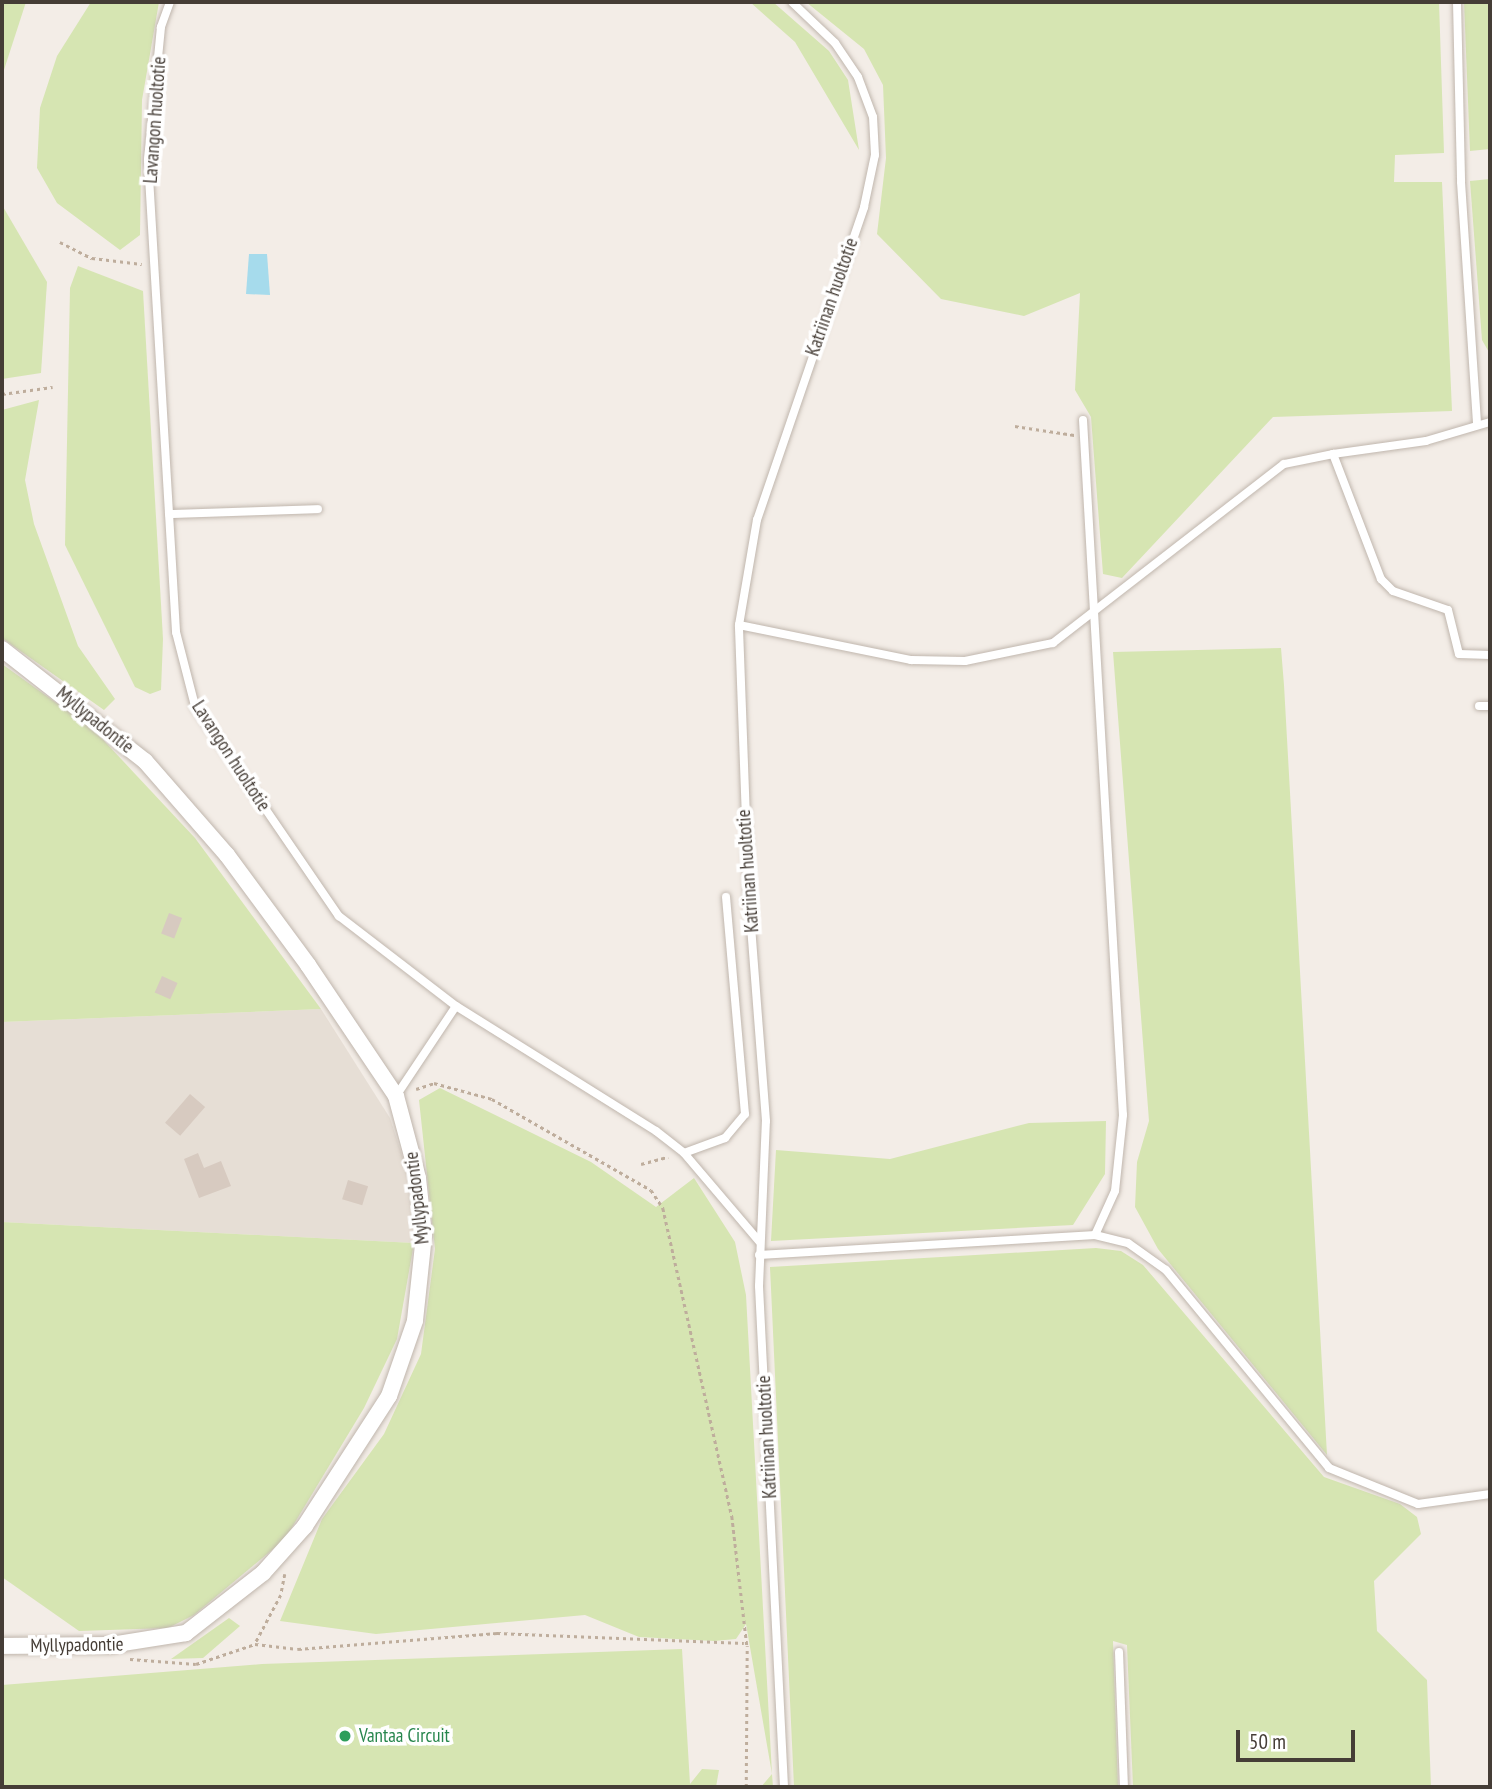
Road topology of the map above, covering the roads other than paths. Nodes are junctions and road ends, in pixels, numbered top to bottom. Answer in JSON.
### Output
{"nodes":[{"id":1,"x":170,"y":2,"type":"edge"},
{"id":2,"x":792,"y":2,"type":"edge"},
{"id":3,"x":1457,"y":2,"type":"edge"},
{"id":4,"x":1083,"y":420,"type":"dead end"},
{"id":5,"x":1490,"y":422,"type":"edge"},
{"id":6,"x":1477,"y":424,"type":"junction"},
{"id":7,"x":1334,"y":454,"type":"junction"},
{"id":8,"x":318,"y":509,"type":"dead end"},
{"id":9,"x":169,"y":514,"type":"junction"},
{"id":10,"x":1094,"y":616,"type":"junction"},
{"id":11,"x":739,"y":625,"type":"junction"},
{"id":12,"x":2,"y":649,"type":"edge"},
{"id":13,"x":1490,"y":655,"type":"edge"},
{"id":14,"x":1479,"y":706,"type":"dead end"},
{"id":15,"x":1490,"y":706,"type":"edge"},
{"id":16,"x":726,"y":897,"type":"dead end"},
{"id":17,"x":456,"y":1006,"type":"junction"},
{"id":18,"x":396,"y":1096,"type":"junction"},
{"id":19,"x":684,"y":1153,"type":"junction"},
{"id":20,"x":1095,"y":1235,"type":"junction"},
{"id":21,"x":759,"y":1241,"type":"junction"},
{"id":22,"x":759,"y":1255,"type":"junction"},
{"id":23,"x":1490,"y":1494,"type":"edge"},
{"id":24,"x":2,"y":1646,"type":"edge"},
{"id":25,"x":1119,"y":1652,"type":"dead end"},
{"id":26,"x":784,"y":1787,"type":"edge"},
{"id":27,"x":1124,"y":1787,"type":"edge"}],
"edges":[{"from":1,"to":9,"type":"lane","name":"Lavangon huoltotie"},
{"from":2,"to":11,"type":"lane","name":"Katriinan huoltotie"},
{"from":3,"to":6,"type":"lane"},
{"from":4,"to":10,"type":"lane"},
{"from":5,"to":6,"type":"lane"},
{"from":6,"to":7,"type":"lane"},
{"from":7,"to":10,"type":"lane"},
{"from":7,"to":13,"type":"lane"},
{"from":8,"to":9,"type":"lane"},
{"from":9,"to":17,"type":"lane","name":"Lavangon huoltotie"},
{"from":10,"to":11,"type":"lane"},
{"from":10,"to":20,"type":"lane"},
{"from":11,"to":21,"type":"lane","name":"Katriinan huoltotie"},
{"from":12,"to":18,"type":"street","name":"Myllypadontie"},
{"from":14,"to":15,"type":"lane"},
{"from":16,"to":19,"type":"lane"},
{"from":17,"to":18,"type":"lane"},
{"from":17,"to":19,"type":"lane","name":"Lavangon huoltotie"},
{"from":18,"to":24,"type":"street","name":"Myllypadontie"},
{"from":19,"to":21,"type":"lane","name":"Lavangon huoltotie"},
{"from":20,"to":22,"type":"lane"},
{"from":20,"to":23,"type":"lane"},
{"from":21,"to":22,"type":"lane","name":"Katriinan huoltotie"},
{"from":22,"to":26,"type":"lane","name":"Katriinan huoltotie"},
{"from":25,"to":27,"type":"lane"}]}
